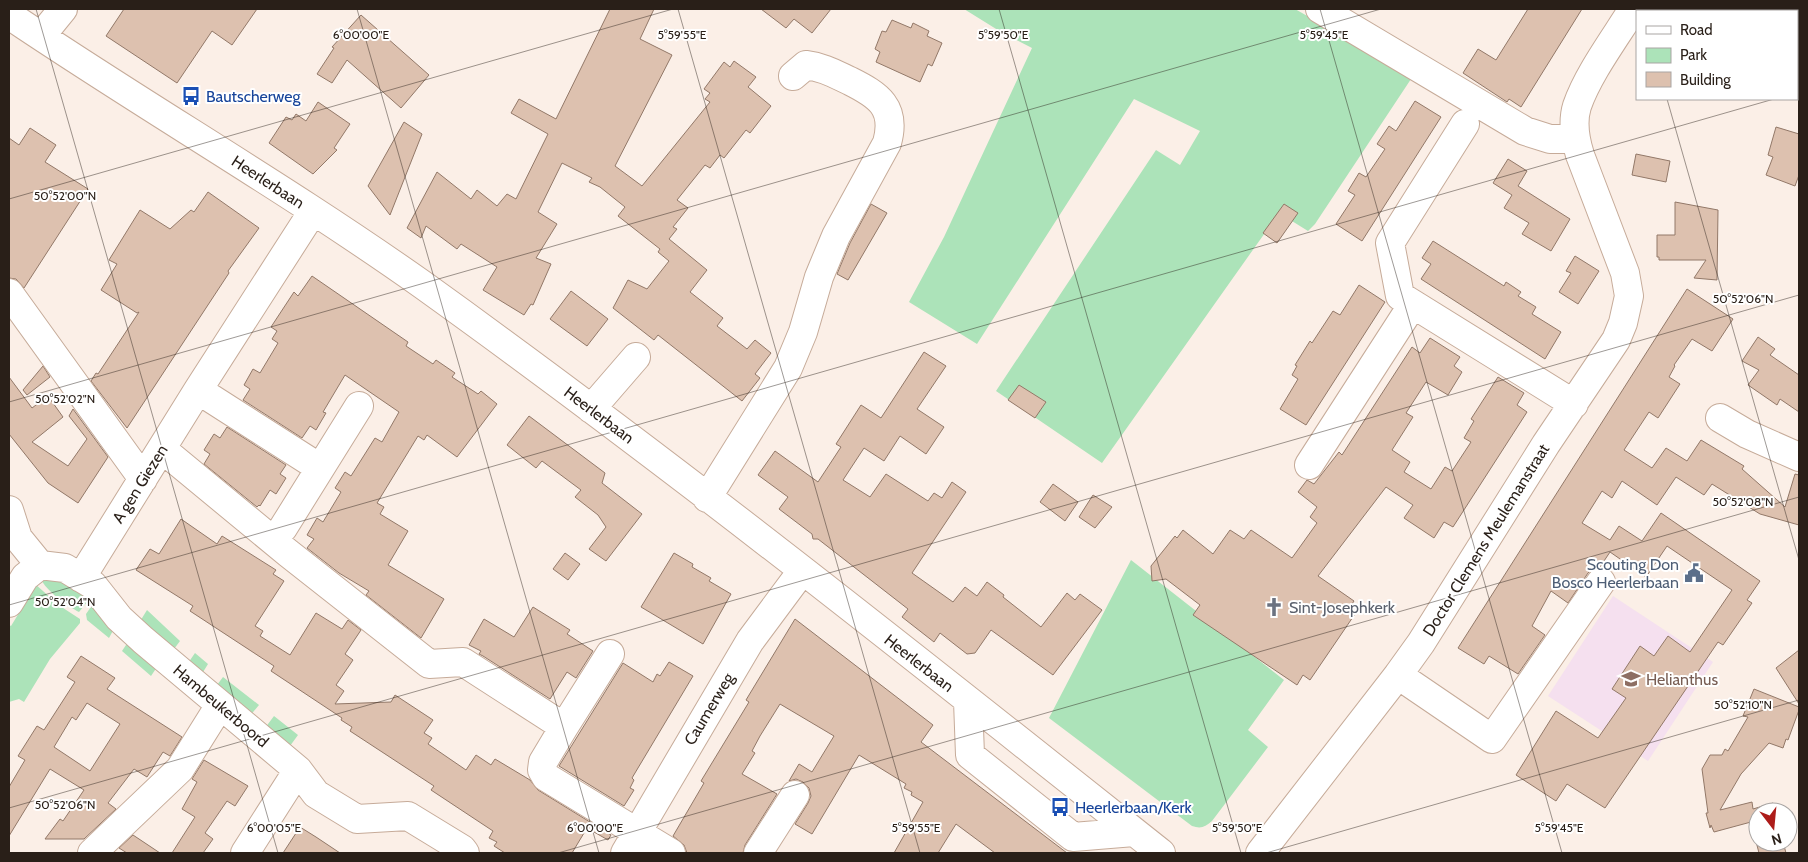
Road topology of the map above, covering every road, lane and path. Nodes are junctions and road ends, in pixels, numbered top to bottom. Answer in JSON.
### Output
{"nodes":[{"id":1,"x":63,"y":9,"type":"edge"},
{"id":2,"x":1320,"y":9,"type":"edge"},
{"id":3,"x":1633,"y":9,"type":"edge"},
{"id":4,"x":9,"y":15,"type":"edge"},
{"id":5,"x":41,"y":36,"type":"junction"},
{"id":6,"x":793,"y":76,"type":"dead end"},
{"id":7,"x":1472,"y":114,"type":"junction"},
{"id":8,"x":1575,"y":140,"type":"junction"},
{"id":9,"x":313,"y":211,"type":"junction"},
{"id":10,"x":9,"y":293,"type":"edge"},
{"id":11,"x":1412,"y":304,"type":"junction"},
{"id":12,"x":636,"y":357,"type":"dead end"},
{"id":13,"x":198,"y":390,"type":"junction"},
{"id":14,"x":1574,"y":404,"type":"junction"},
{"id":15,"x":359,"y":406,"type":"dead end"},
{"id":16,"x":591,"y":409,"type":"junction"},
{"id":17,"x":1720,"y":418,"type":"dead end"},
{"id":18,"x":162,"y":449,"type":"junction"},
{"id":19,"x":1799,"y":458,"type":"edge"},
{"id":20,"x":1309,"y":465,"type":"dead end"},
{"id":21,"x":320,"y":468,"type":"junction"},
{"id":22,"x":143,"y":478,"type":"junction"},
{"id":23,"x":708,"y":498,"type":"junction"},
{"id":24,"x":9,"y":510,"type":"edge"},
{"id":25,"x":283,"y":528,"type":"dead end"},
{"id":26,"x":40,"y":565,"type":"junction"},
{"id":27,"x":802,"y":571,"type":"junction"},
{"id":28,"x":81,"y":578,"type":"junction"},
{"id":29,"x":1601,"y":582,"type":"dead end"},
{"id":30,"x":9,"y":603,"type":"edge"},
{"id":31,"x":610,"y":654,"type":"dead end"},
{"id":32,"x":1398,"y":675,"type":"junction"},
{"id":33,"x":968,"y":701,"type":"junction"},
{"id":34,"x":220,"y":705,"type":"junction"},
{"id":35,"x":564,"y":727,"type":"junction"},
{"id":36,"x":298,"y":770,"type":"junction"},
{"id":37,"x":795,"y":795,"type":"dead end"},
{"id":38,"x":1134,"y":832,"type":"junction"},
{"id":39,"x":631,"y":842,"type":"edge"},
{"id":40,"x":92,"y":853,"type":"edge"},
{"id":41,"x":245,"y":853,"type":"edge"},
{"id":42,"x":465,"y":853,"type":"edge"},
{"id":43,"x":671,"y":853,"type":"edge"},
{"id":44,"x":758,"y":853,"type":"edge"},
{"id":45,"x":1161,"y":853,"type":"edge"},
{"id":46,"x":1260,"y":853,"type":"edge"}],
"edges":[{"from":1,"to":5,"type":"street"},
{"from":2,"to":7,"type":"street"},
{"from":3,"to":8,"type":"street","name":"Doctor Clemens Meulemanstraat"},
{"from":4,"to":5,"type":"street","name":"Heerlerbaan"},
{"from":5,"to":9,"type":"street","name":"Heerlerbaan"},
{"from":6,"to":23,"type":"street"},
{"from":7,"to":8,"type":"street"},
{"from":7,"to":11,"type":"street"},
{"from":8,"to":14,"type":"street","name":"Doctor Clemens Meulemanstraat"},
{"from":9,"to":13,"type":"street","name":"A gen Giezen"},
{"from":9,"to":16,"type":"street","name":"Heerlerbaan"},
{"from":10,"to":22,"type":"street"},
{"from":11,"to":14,"type":"street"},
{"from":11,"to":20,"type":"street"},
{"from":12,"to":16,"type":"street"},
{"from":13,"to":18,"type":"street","name":"A gen Giezen"},
{"from":13,"to":21,"type":"street"},
{"from":14,"to":32,"type":"street","name":"Doctor Clemens Meulemanstraat"},
{"from":15,"to":21,"type":"street"},
{"from":16,"to":23,"type":"street","name":"Heerlerbaan"},
{"from":17,"to":19,"type":"street"},
{"from":18,"to":22,"type":"street","name":"A gen Giezen"},
{"from":18,"to":35,"type":"street"},
{"from":21,"to":25,"type":"street"},
{"from":22,"to":28,"type":"street","name":"A gen Giezen"},
{"from":23,"to":27,"type":"street","name":"Heerlerbaan"},
{"from":24,"to":26,"type":"street"},
{"from":26,"to":28,"type":"street","name":"Hambeukerboord"},
{"from":26,"to":30,"type":"street"},
{"from":27,"to":33,"type":"street","name":"Heerlerbaan"},
{"from":27,"to":39,"type":"street","name":"Caumerweg"},
{"from":28,"to":34,"type":"street","name":"Hambeukerboord"},
{"from":29,"to":32,"type":"street"},
{"from":31,"to":35,"type":"street"},
{"from":32,"to":46,"type":"street","name":"Doctor Clemens Meulemanstraat"},
{"from":33,"to":38,"type":"street","name":"Heerlerbaan"},
{"from":33,"to":38,"type":"street"},
{"from":34,"to":36,"type":"street","name":"Hambeukerboord"},
{"from":34,"to":40,"type":"street"},
{"from":35,"to":39,"type":"street"},
{"from":36,"to":41,"type":"street"},
{"from":36,"to":42,"type":"street","name":"Hambeukerboord"},
{"from":37,"to":44,"type":"street"},
{"from":38,"to":45,"type":"street","name":"Heerlerbaan"},
{"from":39,"to":43,"type":"street"}]}
